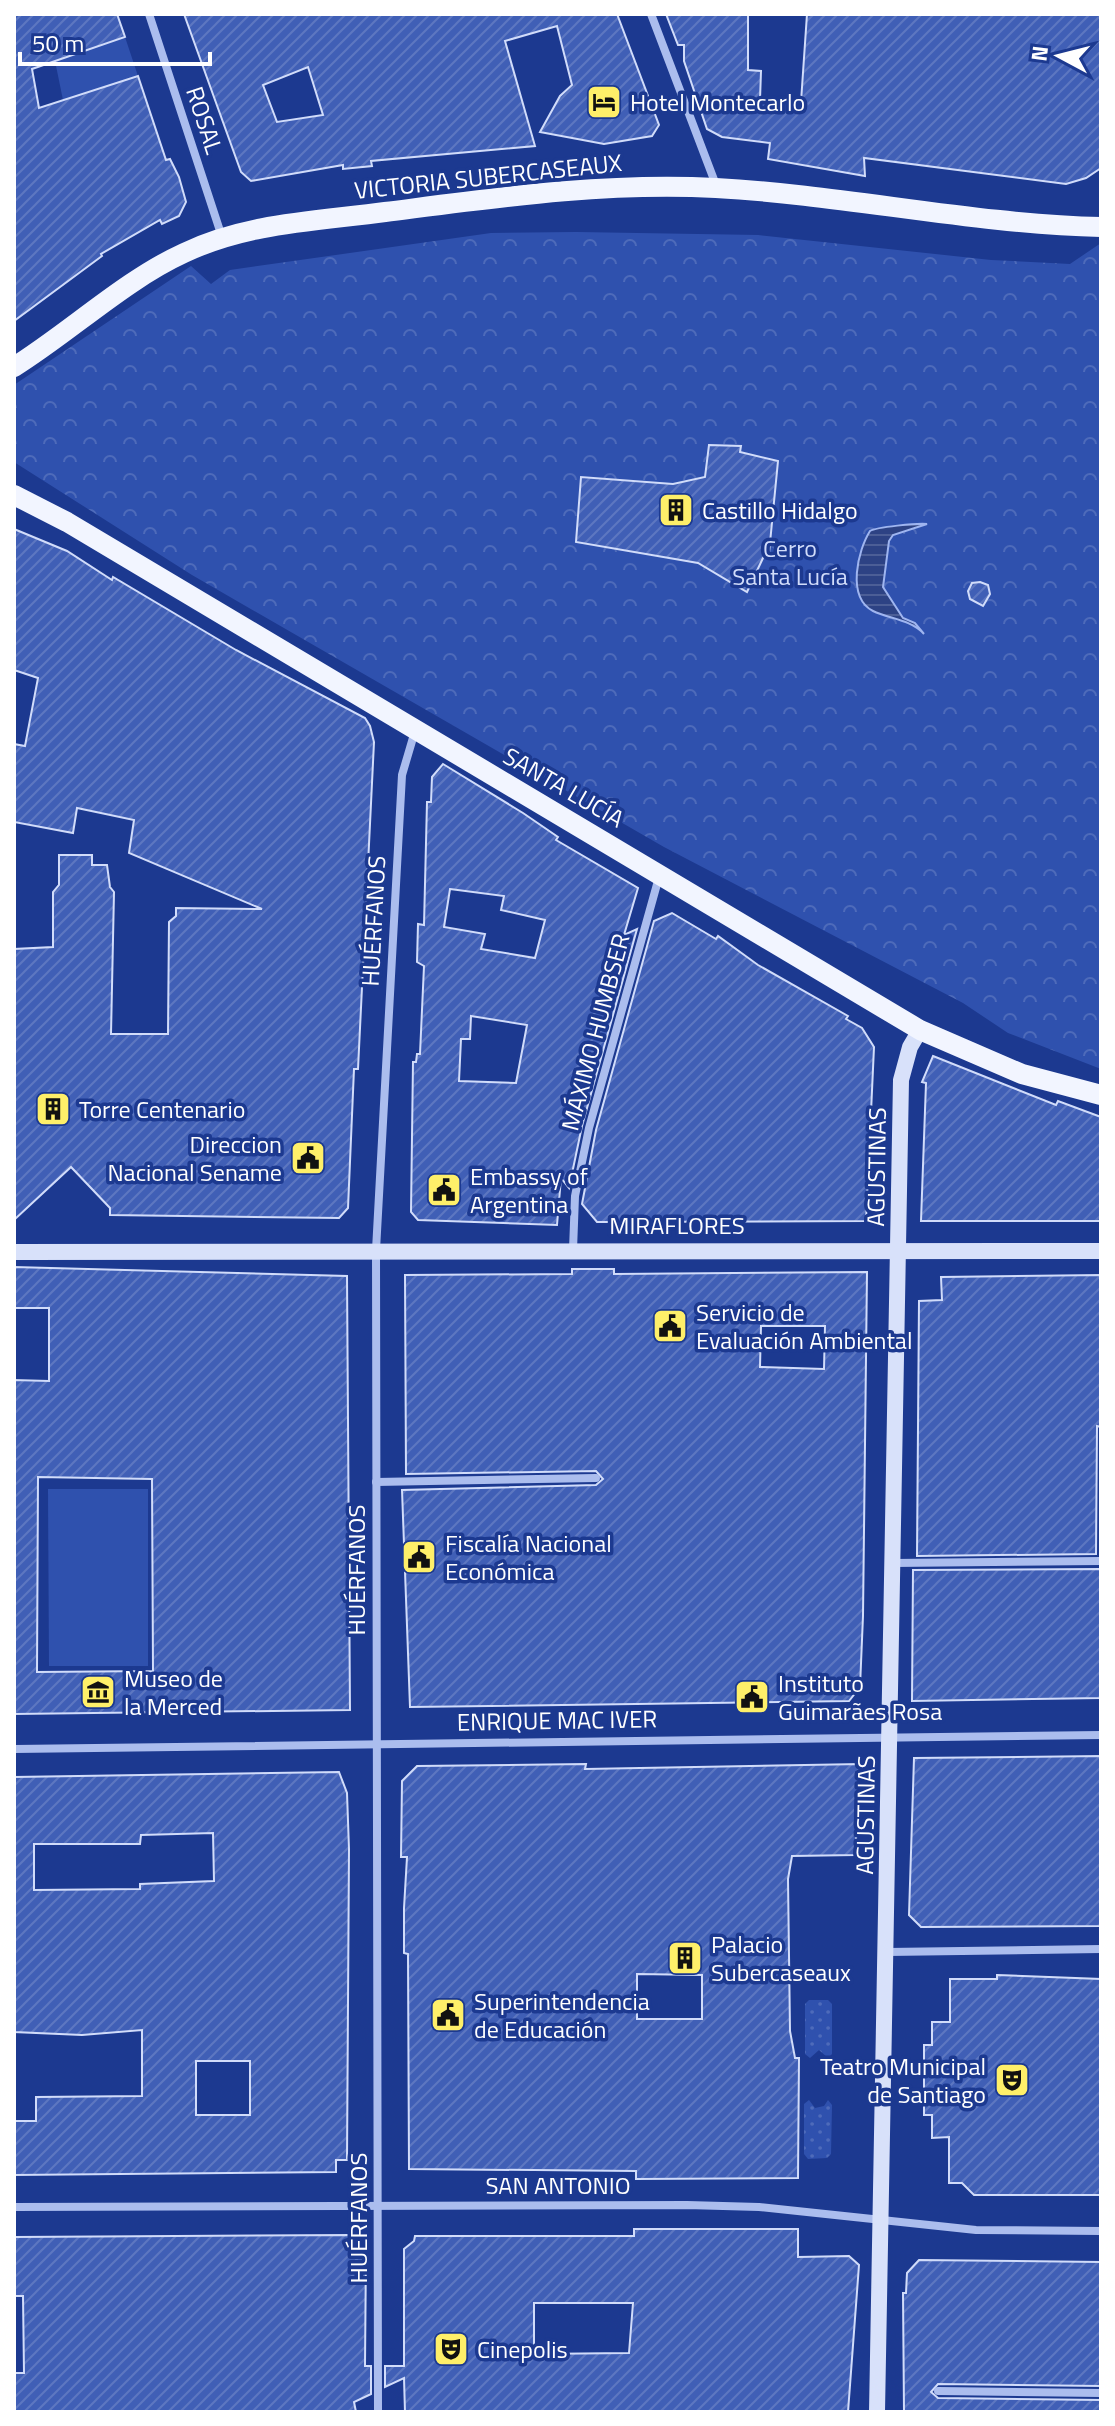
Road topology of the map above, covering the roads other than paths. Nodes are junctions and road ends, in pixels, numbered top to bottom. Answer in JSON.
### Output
{"nodes":[{"id":1,"x":149,"y":14,"type":"edge"},
{"id":2,"x":651,"y":14,"type":"edge"},
{"id":3,"x":717,"y":188,"type":"junction"},
{"id":4,"x":1101,"y":227,"type":"edge"},
{"id":5,"x":222,"y":238,"type":"junction"},
{"id":6,"x":14,"y":367,"type":"edge"},
{"id":7,"x":14,"y":495,"type":"edge"},
{"id":8,"x":415,"y":730,"type":"junction"},
{"id":9,"x":660,"y":873,"type":"junction"},
{"id":10,"x":920,"y":1030,"type":"junction"},
{"id":11,"x":1101,"y":1095,"type":"edge"},
{"id":12,"x":898,"y":1249,"type":"junction"},
{"id":13,"x":376,"y":1250,"type":"junction"},
{"id":14,"x":573,"y":1250,"type":"junction"},
{"id":15,"x":1101,"y":1251,"type":"edge"},
{"id":16,"x":14,"y":1252,"type":"edge"},
{"id":17,"x":596,"y":1478,"type":"dead end"},
{"id":18,"x":376,"y":1482,"type":"junction"},
{"id":19,"x":1101,"y":1561,"type":"edge"},
{"id":20,"x":893,"y":1563,"type":"junction"},
{"id":21,"x":890,"y":1735,"type":"junction"},
{"id":22,"x":1101,"y":1735,"type":"edge"},
{"id":23,"x":376,"y":1743,"type":"junction"},
{"id":24,"x":14,"y":1749,"type":"edge"},
{"id":25,"x":1101,"y":1949,"type":"edge"},
{"id":26,"x":887,"y":1952,"type":"junction"},
{"id":27,"x":378,"y":2204,"type":"junction"},
{"id":28,"x":14,"y":2207,"type":"edge"},
{"id":29,"x":883,"y":2221,"type":"junction"},
{"id":30,"x":1101,"y":2231,"type":"edge"},
{"id":31,"x":938,"y":2391,"type":"dead end"},
{"id":32,"x":1101,"y":2393,"type":"edge"},
{"id":33,"x":378,"y":2412,"type":"edge"},
{"id":34,"x":877,"y":2412,"type":"edge"}],
"edges":[{"from":1,"to":5,"type":"street","name":"ROSAL"},
{"from":2,"to":3,"type":"street"},
{"from":3,"to":4,"type":"main road","name":"VICTORIA SUBERCASEAUX"},
{"from":3,"to":5,"type":"main road","name":"VICTORIA SUBERCASEAUX"},
{"from":5,"to":6,"type":"main road","name":"VICTORIA SUBERCASEAUX"},
{"from":7,"to":8,"type":"main road","name":"SANTA LUCÍA"},
{"from":8,"to":9,"type":"main road","name":"SANTA LUCÍA"},
{"from":8,"to":13,"type":"street","name":"HUÉRFANOS"},
{"from":9,"to":10,"type":"main road","name":"SANTA LUCÍA"},
{"from":9,"to":14,"type":"street","name":"MÁXIMO HUMBSER"},
{"from":10,"to":11,"type":"main road","name":"SANTA LUCÍA"},
{"from":10,"to":12,"type":"main road","name":"AGUSTINAS"},
{"from":12,"to":14,"type":"main road","name":"MIRAFLORES"},
{"from":12,"to":15,"type":"main road","name":"MIRAFLORES"},
{"from":12,"to":20,"type":"main road","name":"AGUSTINAS"},
{"from":13,"to":14,"type":"main road","name":"MIRAFLORES"},
{"from":13,"to":16,"type":"main road","name":"MIRAFLORES"},
{"from":13,"to":18,"type":"street","name":"HUÉRFANOS"},
{"from":17,"to":18,"type":"street"},
{"from":18,"to":23,"type":"street","name":"HUÉRFANOS"},
{"from":19,"to":20,"type":"street"},
{"from":20,"to":21,"type":"main road","name":"AGUSTINAS"},
{"from":21,"to":22,"type":"street","name":"ENRIQUE MAC IVER"},
{"from":21,"to":23,"type":"street","name":"ENRIQUE MAC IVER"},
{"from":21,"to":26,"type":"main road","name":"AGUSTINAS"},
{"from":23,"to":24,"type":"street","name":"ENRIQUE MAC IVER"},
{"from":23,"to":27,"type":"street","name":"HUÉRFANOS"},
{"from":25,"to":26,"type":"street"},
{"from":26,"to":29,"type":"main road","name":"AGUSTINAS"},
{"from":27,"to":28,"type":"street","name":"SAN ANTONIO"},
{"from":27,"to":29,"type":"street","name":"SAN ANTONIO"},
{"from":27,"to":33,"type":"street","name":"HUÉRFANOS"},
{"from":29,"to":30,"type":"street","name":"SAN ANTONIO"},
{"from":29,"to":34,"type":"main road","name":"AGUSTINAS"},
{"from":31,"to":32,"type":"street"}]}
